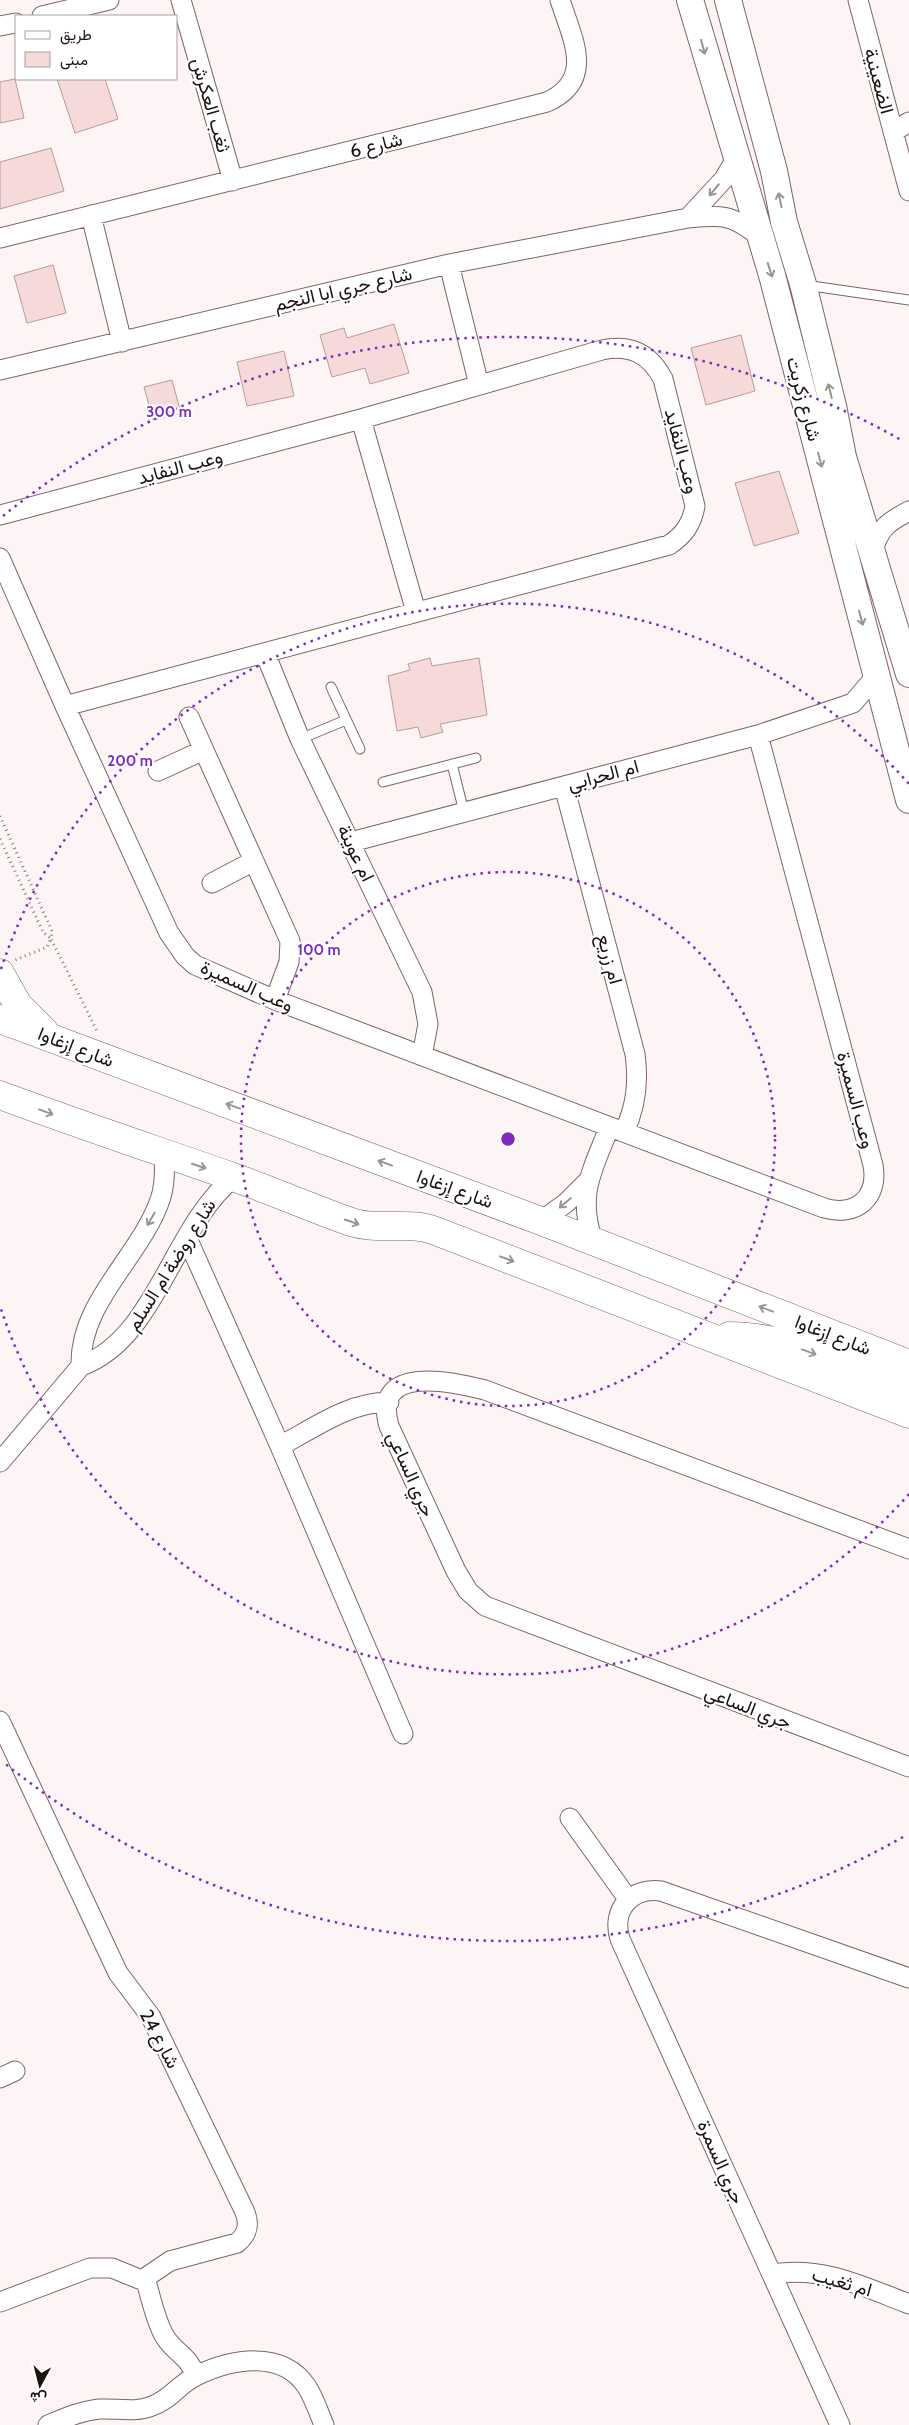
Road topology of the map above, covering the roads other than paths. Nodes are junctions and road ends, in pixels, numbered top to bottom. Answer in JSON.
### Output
{"nodes":[{"id":1,"x":109,"y":0,"type":"edge"},
{"id":2,"x":181,"y":0,"type":"edge"},
{"id":3,"x":560,"y":0,"type":"edge"},
{"id":4,"x":690,"y":0,"type":"edge"},
{"id":5,"x":728,"y":0,"type":"edge"},
{"id":6,"x":858,"y":0,"type":"edge"},
{"id":7,"x":46,"y":15,"type":"edge"},
{"id":8,"x":15,"y":22,"type":"edge"},
{"id":9,"x":0,"y":26,"type":"edge"},
{"id":10,"x":909,"y":122,"type":"edge"},
{"id":11,"x":893,"y":132,"type":"junction"},
{"id":12,"x":736,"y":159,"type":"junction"},
{"id":13,"x":233,"y":181,"type":"junction"},
{"id":14,"x":909,"y":191,"type":"edge"},
{"id":15,"x":91,"y":215,"type":"junction"},
{"id":16,"x":688,"y":218,"type":"junction"},
{"id":17,"x":758,"y":235,"type":"junction"},
{"id":18,"x":0,"y":238,"type":"edge"},
{"id":19,"x":449,"y":264,"type":"junction"},
{"id":20,"x":803,"y":284,"type":"junction"},
{"id":21,"x":909,"y":300,"type":"edge"},
{"id":22,"x":122,"y":342,"type":"junction"},
{"id":23,"x":0,"y":370,"type":"edge"},
{"id":24,"x":479,"y":385,"type":"junction"},
{"id":25,"x":361,"y":419,"type":"junction"},
{"id":26,"x":909,"y":511,"type":"edge"},
{"id":27,"x":859,"y":514,"type":"junction"},
{"id":28,"x":0,"y":515,"type":"edge"},
{"id":29,"x":890,"y":520,"type":"junction"},
{"id":30,"x":873,"y":552,"type":"junction"},
{"id":31,"x":0,"y":558,"type":"edge"},
{"id":32,"x":416,"y":612,"type":"junction"},
{"id":33,"x":265,"y":653,"type":"junction"},
{"id":34,"x":909,"y":674,"type":"edge"},
{"id":35,"x":876,"y":676,"type":"junction"},
{"id":36,"x":331,"y":688,"type":"dead end"},
{"id":37,"x":853,"y":703,"type":"junction"},
{"id":38,"x":65,"y":706,"type":"junction"},
{"id":39,"x":888,"y":716,"type":"junction"},
{"id":40,"x":189,"y":717,"type":"dead end"},
{"id":41,"x":346,"y":720,"type":"junction"},
{"id":42,"x":758,"y":735,"type":"junction"},
{"id":43,"x":300,"y":738,"type":"junction"},
{"id":44,"x":360,"y":749,"type":"dead end"},
{"id":45,"x":204,"y":750,"type":"junction"},
{"id":46,"x":476,"y":758,"type":"dead end"},
{"id":47,"x":452,"y":764,"type":"junction"},
{"id":48,"x":158,"y":771,"type":"dead end"},
{"id":49,"x":383,"y":782,"type":"dead end"},
{"id":50,"x":564,"y":786,"type":"junction"},
{"id":51,"x":909,"y":800,"type":"edge"},
{"id":52,"x":464,"y":812,"type":"junction"},
{"id":53,"x":351,"y":842,"type":"junction"},
{"id":54,"x":254,"y":861,"type":"junction"},
{"id":55,"x":212,"y":883,"type":"dead end"},
{"id":56,"x":4,"y":967,"type":"edge"},
{"id":57,"x":275,"y":1000,"type":"junction"},
{"id":58,"x":0,"y":1019,"type":"edge"},
{"id":59,"x":55,"y":1039,"type":"junction"},
{"id":60,"x":422,"y":1056,"type":"junction"},
{"id":61,"x":0,"y":1095,"type":"edge"},
{"id":62,"x":616,"y":1130,"type":"junction"},
{"id":63,"x":164,"y":1155,"type":"junction"},
{"id":64,"x":234,"y":1177,"type":"junction"},
{"id":65,"x":587,"y":1182,"type":"junction"},
{"id":66,"x":541,"y":1221,"type":"junction"},
{"id":67,"x":187,"y":1238,"type":"junction"},
{"id":68,"x":593,"y":1242,"type":"junction"},
{"id":69,"x":710,"y":1338,"type":"junction"},
{"id":70,"x":909,"y":1364,"type":"edge"},
{"id":71,"x":81,"y":1366,"type":"junction"},
{"id":72,"x":909,"y":1388,"type":"edge"},
{"id":73,"x":389,"y":1402,"type":"junction"},
{"id":74,"x":909,"y":1414,"type":"edge"},
{"id":75,"x":280,"y":1446,"type":"junction"},
{"id":76,"x":0,"y":1462,"type":"edge"},
{"id":77,"x":909,"y":1549,"type":"edge"},
{"id":78,"x":0,"y":1721,"type":"edge"},
{"id":79,"x":403,"y":1734,"type":"dead end"},
{"id":80,"x":909,"y":1767,"type":"edge"},
{"id":81,"x":570,"y":1818,"type":"dead end"},
{"id":82,"x":628,"y":1899,"type":"junction"},
{"id":83,"x":909,"y":1978,"type":"edge"},
{"id":84,"x":772,"y":2274,"type":"junction"},
{"id":85,"x":145,"y":2278,"type":"junction"},
{"id":86,"x":0,"y":2302,"type":"edge"},
{"id":87,"x":909,"y":2304,"type":"edge"},
{"id":88,"x":196,"y":2376,"type":"junction"},
{"id":89,"x":48,"y":2425,"type":"edge"},
{"id":90,"x":324,"y":2425,"type":"edge"},
{"id":91,"x":840,"y":2425,"type":"edge"}],
"edges":[{"from":1,"to":7,"type":"street"},
{"from":2,"to":13,"type":"street","name":"ثغب العكرش"},
{"from":3,"to":13,"type":"street","name":"شارع 6"},
{"from":4,"to":12,"type":"main road","name":"شارع زكريت","one_way":true},
{"from":20,"to":5,"type":"main road","name":"شارع زكريت","one_way":true},
{"from":6,"to":11,"type":"street","name":"الضعينية"},
{"from":8,"to":9,"type":"street"},
{"from":10,"to":11,"type":"street"},
{"from":11,"to":14,"type":"street","name":"الضعينية"},
{"from":12,"to":16,"type":"street","one_way":true},
{"from":12,"to":17,"type":"main road","name":"شارع زكريت"},
{"from":13,"to":15,"type":"street","name":"شارع 6"},
{"from":15,"to":18,"type":"street","name":"شارع 6"},
{"from":15,"to":22,"type":"street"},
{"from":16,"to":17,"type":"street","name":"شارع جري ابا النجم"},
{"from":16,"to":19,"type":"street","name":"شارع جري ابا النجم"},
{"from":17,"to":35,"type":"main road","name":"شارع زكريت","one_way":true},
{"from":19,"to":22,"type":"street","name":"شارع جري ابا النجم"},
{"from":19,"to":24,"type":"street"},
{"from":20,"to":21,"type":"lane"},
{"from":27,"to":20,"type":"main road","name":"شارع زكريت","one_way":true},
{"from":22,"to":23,"type":"street","name":"شارع جري ابا النجم"},
{"from":24,"to":25,"type":"street","name":"وعب النفايد"},
{"from":24,"to":32,"type":"street","name":"وعب النفايد"},
{"from":25,"to":28,"type":"street","name":"وعب النفايد"},
{"from":25,"to":32,"type":"street"},
{"from":26,"to":29,"type":"street"},
{"from":27,"to":29,"type":"street"},
{"from":27,"to":30,"type":"main road","name":"شارع زكريت"},
{"from":29,"to":30,"type":"street"},
{"from":30,"to":34,"type":"main road","name":"شارع زكريت"},
{"from":31,"to":38,"type":"street","name":"وعب السميرة"},
{"from":32,"to":33,"type":"street","name":"وعب النفايد"},
{"from":33,"to":38,"type":"street","name":"وعب النفايد"},
{"from":33,"to":43,"type":"street","name":"ام عوينة"},
{"from":35,"to":37,"type":"street"},
{"from":35,"to":39,"type":"main road","name":"شارع زكريت"},
{"from":36,"to":41,"type":"lane"},
{"from":37,"to":39,"type":"street"},
{"from":37,"to":42,"type":"street","name":"ام الحرابي"},
{"from":38,"to":57,"type":"street","name":"وعب السميرة"},
{"from":39,"to":51,"type":"main road","name":"شارع زكريت"},
{"from":40,"to":45,"type":"street"},
{"from":41,"to":43,"type":"lane"},
{"from":41,"to":44,"type":"lane"},
{"from":42,"to":50,"type":"street","name":"ام الحرابي"},
{"from":42,"to":62,"type":"street","name":"وعب السميرة"},
{"from":43,"to":53,"type":"street","name":"ام عوينة"},
{"from":45,"to":48,"type":"street"},
{"from":45,"to":54,"type":"street"},
{"from":46,"to":47,"type":"lane"},
{"from":47,"to":49,"type":"lane"},
{"from":47,"to":52,"type":"lane"},
{"from":50,"to":52,"type":"street","name":"ام الحرابي"},
{"from":50,"to":62,"type":"street","name":"ام زريع"},
{"from":52,"to":53,"type":"street","name":"ام الحرابي"},
{"from":53,"to":60,"type":"street","name":"ام عوينة"},
{"from":54,"to":55,"type":"street"},
{"from":54,"to":57,"type":"street"},
{"from":56,"to":59,"type":"main road"},
{"from":57,"to":60,"type":"street","name":"وعب السميرة"},
{"from":58,"to":59,"type":"main road","name":"شارع إزغاوا"},
{"from":66,"to":59,"type":"main road","name":"شارع إزغاوا","one_way":true},
{"from":60,"to":62,"type":"street","name":"وعب السميرة"},
{"from":61,"to":63,"type":"main road","one_way":true},
{"from":62,"to":65,"type":"street"},
{"from":63,"to":64,"type":"main road","one_way":true},
{"from":63,"to":71,"type":"street","one_way":true},
{"from":64,"to":67,"type":"street","name":"شارع روضة ام السلم"},
{"from":64,"to":69,"type":"main road","one_way":true},
{"from":65,"to":66,"type":"street","one_way":true},
{"from":65,"to":68,"type":"street"},
{"from":66,"to":68,"type":"main road","name":"شارع إزغاوا"},
{"from":67,"to":71,"type":"street","name":"شارع روضة ام السلم"},
{"from":67,"to":75,"type":"street"},
{"from":70,"to":68,"type":"main road","name":"شارع إزغاوا","one_way":true},
{"from":69,"to":72,"type":"main road","one_way":true},
{"from":69,"to":74,"type":"main road"},
{"from":71,"to":76,"type":"street","name":"شارع روضة ام السلم"},
{"from":73,"to":75,"type":"street"},
{"from":73,"to":77,"type":"street"},
{"from":73,"to":80,"type":"street","name":"جري الساعي"},
{"from":75,"to":79,"type":"street"},
{"from":78,"to":85,"type":"street","name":"شارع 24"},
{"from":81,"to":82,"type":"street"},
{"from":82,"to":83,"type":"street"},
{"from":82,"to":84,"type":"street","name":"جري السمرة"},
{"from":84,"to":87,"type":"street","name":"ام ثغيب"},
{"from":84,"to":91,"type":"street","name":"جري السمرة"},
{"from":85,"to":86,"type":"street"},
{"from":85,"to":88,"type":"street"},
{"from":88,"to":89,"type":"street"},
{"from":88,"to":90,"type":"street"}]}
